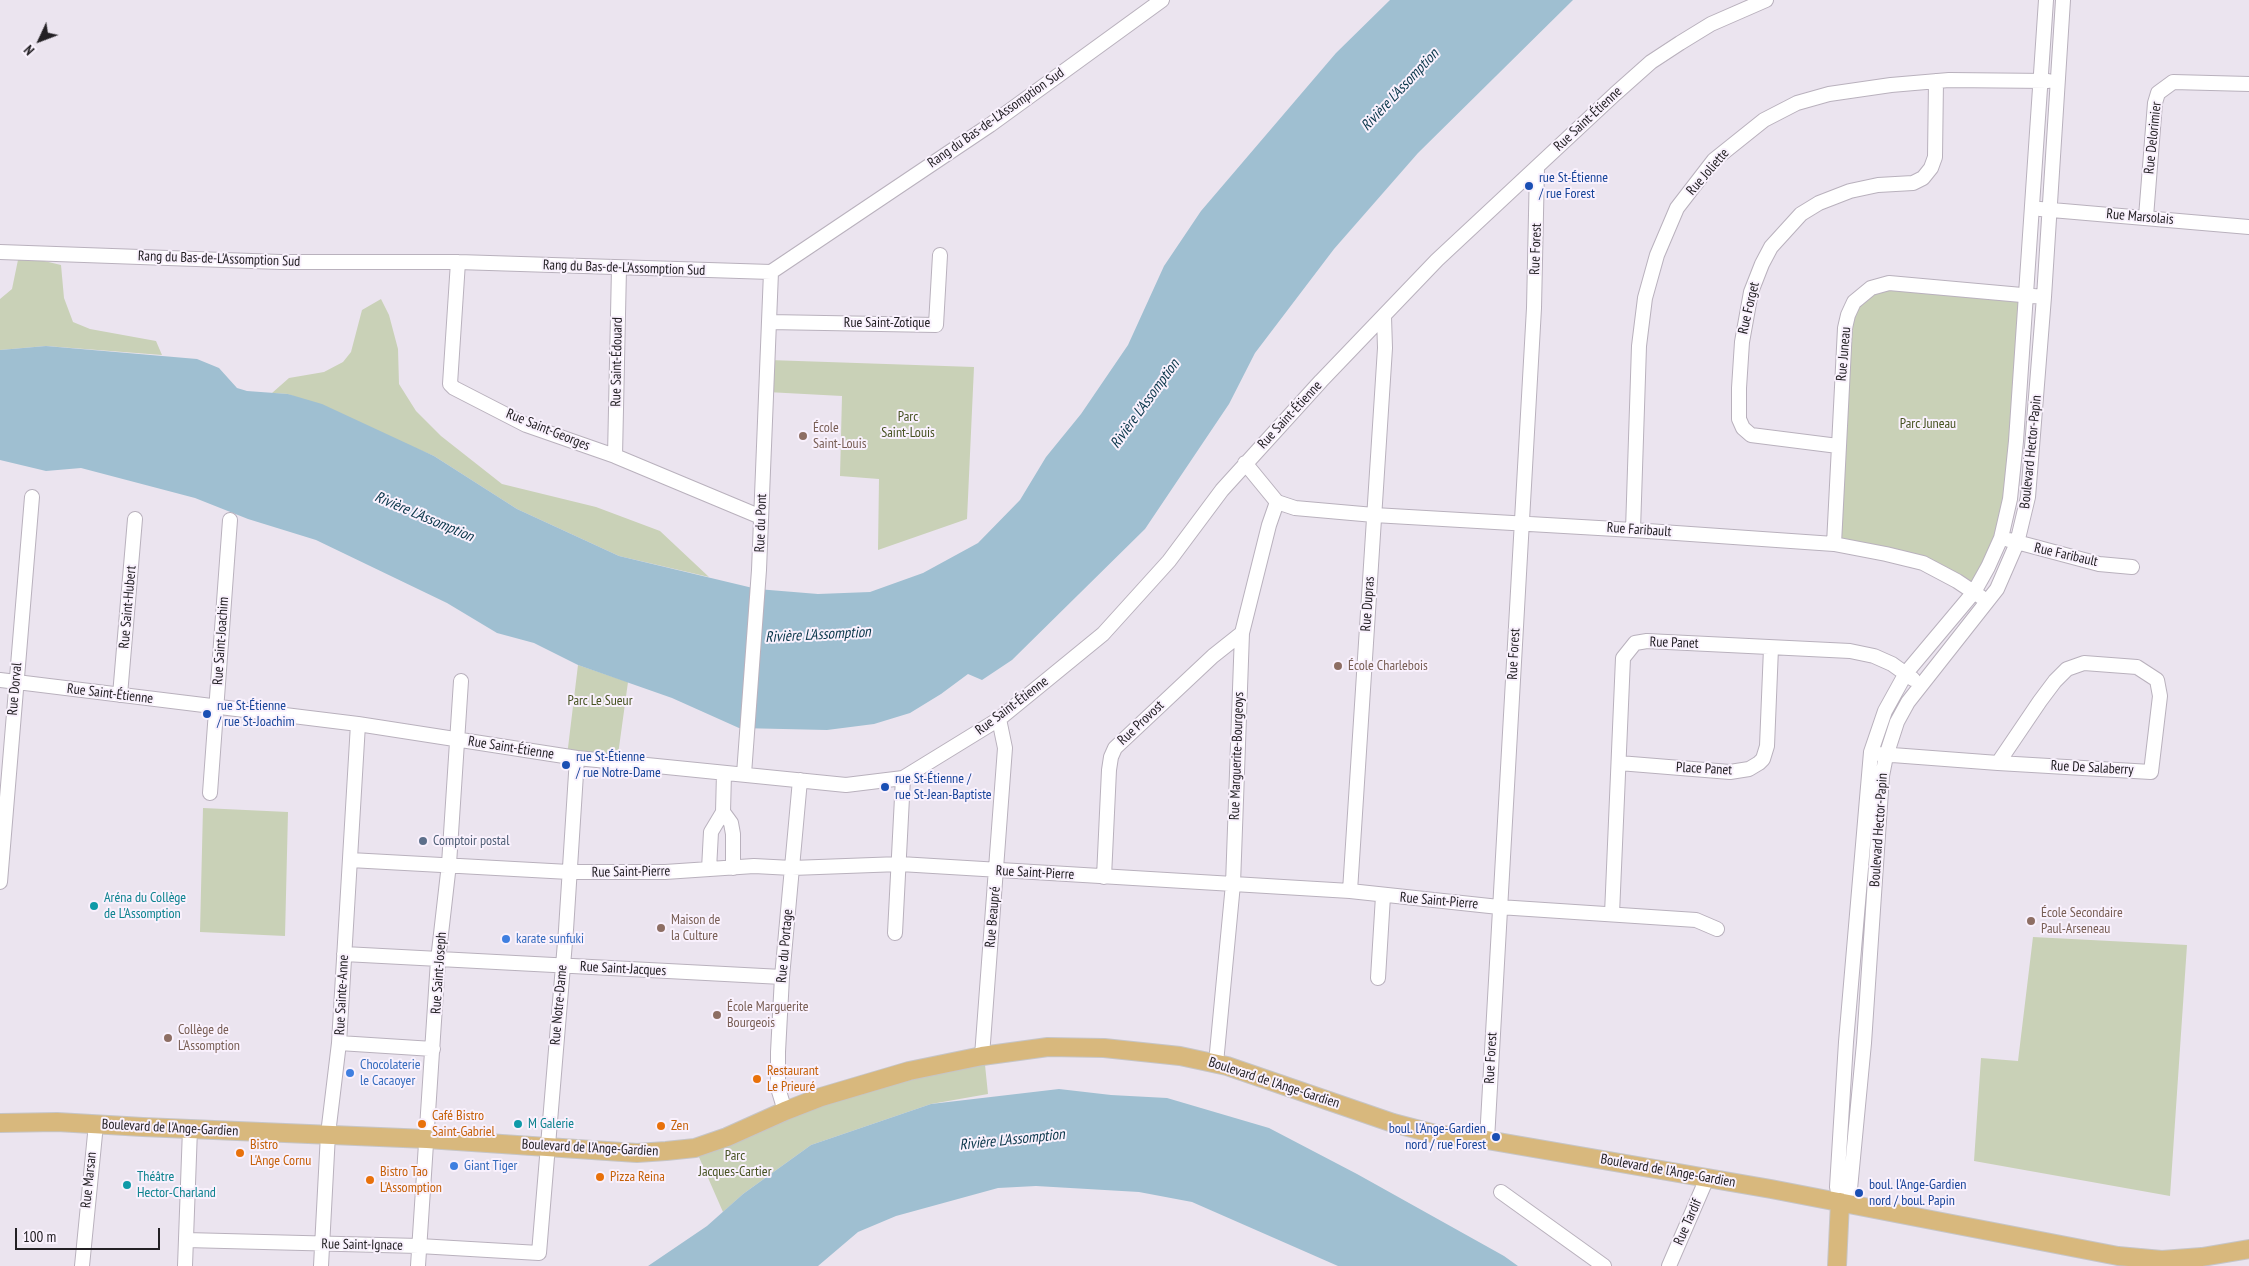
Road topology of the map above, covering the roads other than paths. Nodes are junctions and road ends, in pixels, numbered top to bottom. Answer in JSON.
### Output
{"nodes":[{"id":1,"x":1162,"y":0,"type":"edge"},
{"id":2,"x":1766,"y":0,"type":"edge"},
{"id":3,"x":2046,"y":0,"type":"edge"},
{"id":4,"x":2063,"y":0,"type":"edge"},
{"id":5,"x":2039,"y":80,"type":"junction"},
{"id":6,"x":1936,"y":81,"type":"junction"},
{"id":7,"x":2056,"y":81,"type":"junction"},
{"id":8,"x":2249,"y":84,"type":"edge"},
{"id":9,"x":1537,"y":167,"type":"junction"},
{"id":10,"x":2031,"y":209,"type":"junction"},
{"id":11,"x":2048,"y":210,"type":"junction"},
{"id":12,"x":2146,"y":217,"type":"junction"},
{"id":13,"x":2249,"y":220,"type":"edge"},
{"id":14,"x":2249,"y":227,"type":"edge"},
{"id":15,"x":0,"y":252,"type":"edge"},
{"id":16,"x":940,"y":255,"type":"dead end"},
{"id":17,"x":458,"y":262,"type":"junction"},
{"id":18,"x":619,"y":268,"type":"junction"},
{"id":19,"x":771,"y":272,"type":"junction"},
{"id":20,"x":2025,"y":294,"type":"junction"},
{"id":21,"x":2044,"y":297,"type":"junction"},
{"id":22,"x":1384,"y":317,"type":"junction"},
{"id":23,"x":769,"y":322,"type":"junction"},
{"id":24,"x":1838,"y":446,"type":"junction"},
{"id":25,"x":615,"y":456,"type":"junction"},
{"id":26,"x":1245,"y":463,"type":"junction"},
{"id":27,"x":32,"y":497,"type":"dead end"},
{"id":28,"x":1277,"y":502,"type":"junction"},
{"id":29,"x":1374,"y":515,"type":"junction"},
{"id":30,"x":761,"y":517,"type":"junction"},
{"id":31,"x":135,"y":519,"type":"dead end"},
{"id":32,"x":230,"y":520,"type":"dead end"},
{"id":33,"x":1522,"y":524,"type":"junction"},
{"id":34,"x":1633,"y":530,"type":"junction"},
{"id":35,"x":2001,"y":538,"type":"junction"},
{"id":36,"x":2017,"y":543,"type":"junction"},
{"id":37,"x":1834,"y":544,"type":"junction"},
{"id":38,"x":2132,"y":567,"type":"dead end"},
{"id":39,"x":1974,"y":592,"type":"junction"},
{"id":40,"x":1988,"y":602,"type":"junction"},
{"id":41,"x":1242,"y":632,"type":"junction"},
{"id":42,"x":1771,"y":648,"type":"junction"},
{"id":43,"x":1906,"y":673,"type":"junction"},
{"id":44,"x":0,"y":680,"type":"edge"},
{"id":45,"x":461,"y":681,"type":"dead end"},
{"id":46,"x":16,"y":682,"type":"junction"},
{"id":47,"x":1920,"y":684,"type":"junction"},
{"id":48,"x":120,"y":695,"type":"junction"},
{"id":49,"x":216,"y":706,"type":"junction"},
{"id":50,"x":999,"y":719,"type":"junction"},
{"id":51,"x":358,"y":724,"type":"junction"},
{"id":52,"x":457,"y":739,"type":"junction"},
{"id":53,"x":1871,"y":752,"type":"junction"},
{"id":54,"x":1886,"y":756,"type":"junction"},
{"id":55,"x":576,"y":758,"type":"junction"},
{"id":56,"x":1619,"y":763,"type":"junction"},
{"id":57,"x":1998,"y":763,"type":"junction"},
{"id":58,"x":724,"y":773,"type":"junction"},
{"id":59,"x":744,"y":774,"type":"junction"},
{"id":60,"x":903,"y":778,"type":"junction"},
{"id":61,"x":800,"y":780,"type":"junction"},
{"id":62,"x":210,"y":792,"type":"dead end"},
{"id":63,"x":723,"y":812,"type":"junction"},
{"id":64,"x":2,"y":837,"type":"edge"},
{"id":65,"x":350,"y":860,"type":"junction"},
{"id":66,"x":450,"y":864,"type":"junction"},
{"id":67,"x":900,"y":864,"type":"junction"},
{"id":68,"x":733,"y":868,"type":"junction"},
{"id":69,"x":792,"y":868,"type":"junction"},
{"id":70,"x":709,"y":869,"type":"junction"},
{"id":71,"x":997,"y":870,"type":"junction"},
{"id":72,"x":569,"y":872,"type":"junction"},
{"id":73,"x":1104,"y":877,"type":"junction"},
{"id":74,"x":0,"y":882,"type":"edge"},
{"id":75,"x":1233,"y":884,"type":"junction"},
{"id":76,"x":1350,"y":891,"type":"junction"},
{"id":77,"x":1382,"y":896,"type":"junction"},
{"id":78,"x":1499,"y":907,"type":"junction"},
{"id":79,"x":1612,"y":914,"type":"junction"},
{"id":80,"x":1718,"y":929,"type":"dead end"},
{"id":81,"x":895,"y":933,"type":"dead end"},
{"id":82,"x":344,"y":954,"type":"junction"},
{"id":83,"x":438,"y":960,"type":"junction"},
{"id":84,"x":563,"y":966,"type":"junction"},
{"id":85,"x":782,"y":977,"type":"junction"},
{"id":86,"x":1378,"y":978,"type":"dead end"},
{"id":87,"x":1846,"y":1042,"type":"junction"},
{"id":88,"x":339,"y":1043,"type":"junction"},
{"id":89,"x":1864,"y":1043,"type":"junction"},
{"id":90,"x":433,"y":1049,"type":"junction"},
{"id":91,"x":982,"y":1056,"type":"junction"},
{"id":92,"x":1216,"y":1063,"type":"junction"},
{"id":93,"x":784,"y":1110,"type":"junction"},
{"id":94,"x":0,"y":1124,"type":"edge"},
{"id":95,"x":96,"y":1124,"type":"junction"},
{"id":96,"x":190,"y":1129,"type":"junction"},
{"id":97,"x":328,"y":1134,"type":"junction"},
{"id":98,"x":426,"y":1139,"type":"junction"},
{"id":99,"x":1487,"y":1140,"type":"junction"},
{"id":100,"x":547,"y":1146,"type":"junction"},
{"id":101,"x":1708,"y":1178,"type":"junction"},
{"id":102,"x":1501,"y":1192,"type":"dead end"},
{"id":103,"x":1814,"y":1197,"type":"junction"},
{"id":104,"x":1840,"y":1202,"type":"junction"},
{"id":105,"x":1875,"y":1209,"type":"junction"},
{"id":106,"x":1838,"y":1235,"type":"junction"},
{"id":107,"x":186,"y":1240,"type":"junction"},
{"id":108,"x":322,"y":1244,"type":"junction"},
{"id":109,"x":419,"y":1246,"type":"junction"},
{"id":110,"x":2249,"y":1249,"type":"edge"},
{"id":111,"x":539,"y":1253,"type":"joint"},
{"id":112,"x":82,"y":1266,"type":"edge"},
{"id":113,"x":185,"y":1266,"type":"edge"},
{"id":114,"x":321,"y":1266,"type":"edge"},
{"id":115,"x":418,"y":1266,"type":"edge"},
{"id":116,"x":1604,"y":1266,"type":"edge"},
{"id":117,"x":1669,"y":1266,"type":"edge"},
{"id":118,"x":1837,"y":1266,"type":"edge"}],
"edges":[{"from":1,"to":19,"type":"street","name":"Rang du Bas-de-L'Assomption Sud"},
{"from":2,"to":9,"type":"street","name":"Rue Saint-Étienne"},
{"from":3,"to":5,"type":"street","name":"Boulevard Hector-Papin"},
{"from":4,"to":7,"type":"street","name":"Boulevard Hector-Papin"},
{"from":5,"to":6,"type":"street","name":"Rue Joliette"},
{"from":5,"to":7,"type":"street","name":"Rue Joliette"},
{"from":5,"to":10,"type":"street","name":"Boulevard Hector-Papin"},
{"from":6,"to":24,"type":"street","name":"Rue Forget"},
{"from":6,"to":34,"type":"street","name":"Rue Joliette"},
{"from":7,"to":11,"type":"street","name":"Boulevard Hector-Papin"},
{"from":8,"to":12,"type":"street","name":"Rue Delorimier"},
{"from":9,"to":22,"type":"street","name":"Rue Saint-Étienne"},
{"from":9,"to":33,"type":"street","name":"Rue Forest"},
{"from":10,"to":11,"type":"street","name":"Rue Marsolais"},
{"from":10,"to":20,"type":"street","name":"Boulevard Hector-Papin"},
{"from":11,"to":12,"type":"street","name":"Rue Marsolais"},
{"from":11,"to":21,"type":"street","name":"Boulevard Hector-Papin"},
{"from":12,"to":14,"type":"street","name":"Rue Marsolais"},
{"from":13,"to":14,"type":"street"},
{"from":15,"to":17,"type":"street","name":"Rang du Bas-de-L'Assomption Sud"},
{"from":16,"to":23,"type":"street","name":"Rue Saint-Zotique"},
{"from":17,"to":18,"type":"street","name":"Rang du Bas-de-L'Assomption Sud"},
{"from":17,"to":25,"type":"street","name":"Rue Saint-Georges"},
{"from":18,"to":19,"type":"street","name":"Rang du Bas-de-L'Assomption Sud"},
{"from":18,"to":25,"type":"street","name":"Rue Saint-Édouard"},
{"from":19,"to":23,"type":"street","name":"Rue du Pont"},
{"from":20,"to":21,"type":"street","name":"Rue Juneau"},
{"from":20,"to":24,"type":"street","name":"Rue Juneau"},
{"from":20,"to":35,"type":"street","name":"Boulevard Hector-Papin"},
{"from":21,"to":36,"type":"street","name":"Boulevard Hector-Papin"},
{"from":22,"to":26,"type":"street","name":"Rue Saint-Étienne"},
{"from":22,"to":29,"type":"street","name":"Rue Dupras"},
{"from":23,"to":30,"type":"street","name":"Rue du Pont"},
{"from":24,"to":37,"type":"street","name":"Rue Juneau"},
{"from":25,"to":30,"type":"street","name":"Rue Saint-Georges"},
{"from":26,"to":28,"type":"street"},
{"from":26,"to":50,"type":"street","name":"Rue Saint-Étienne"},
{"from":27,"to":46,"type":"street","name":"Rue Dorval"},
{"from":28,"to":29,"type":"street","name":"Rue Faribault"},
{"from":28,"to":41,"type":"street","name":"Rue Marguerite-Bourgeoys"},
{"from":29,"to":33,"type":"street","name":"Rue Faribault"},
{"from":29,"to":76,"type":"street","name":"Rue Dupras"},
{"from":30,"to":59,"type":"street","name":"Rue du Pont"},
{"from":31,"to":48,"type":"street","name":"Rue Saint-Hubert"},
{"from":32,"to":49,"type":"street","name":"Rue Saint-Joachim"},
{"from":33,"to":34,"type":"street","name":"Rue Faribault"},
{"from":33,"to":78,"type":"street","name":"Rue Forest"},
{"from":34,"to":37,"type":"street","name":"Rue Faribault"},
{"from":35,"to":36,"type":"street","name":"Rue Faribault"},
{"from":35,"to":39,"type":"street","name":"Boulevard Hector-Papin"},
{"from":36,"to":38,"type":"street","name":"Rue Faribault"},
{"from":36,"to":40,"type":"street","name":"Boulevard Hector-Papin"},
{"from":37,"to":39,"type":"street","name":"Rue Faribault"},
{"from":39,"to":40,"type":"street","name":"Rue Faribault"},
{"from":39,"to":43,"type":"street","name":"Boulevard Hector-Papin"},
{"from":40,"to":47,"type":"street","name":"Boulevard Hector-Papin"},
{"from":41,"to":73,"type":"street","name":"Rue Provost"},
{"from":41,"to":75,"type":"street","name":"Rue Marguerite-Bourgeoys"},
{"from":42,"to":43,"type":"street","name":"Rue Panet"},
{"from":42,"to":56,"type":"street","name":"Place Panet"},
{"from":42,"to":56,"type":"street","name":"Rue Panet"},
{"from":43,"to":47,"type":"street","name":"Rue Panet"},
{"from":43,"to":53,"type":"street","name":"Boulevard Hector-Papin"},
{"from":44,"to":46,"type":"street","name":"Rue Saint-Étienne"},
{"from":45,"to":52,"type":"street","name":"Rue Saint-Joseph"},
{"from":46,"to":48,"type":"street","name":"Rue Saint-Étienne"},
{"from":46,"to":64,"type":"street","name":"Rue Dorval"},
{"from":47,"to":54,"type":"street","name":"Boulevard Hector-Papin"},
{"from":48,"to":49,"type":"street","name":"Rue Saint-Étienne"},
{"from":49,"to":51,"type":"street","name":"Rue Saint-Étienne"},
{"from":49,"to":62,"type":"street","name":"Rue Saint-Joachim"},
{"from":50,"to":60,"type":"street","name":"Rue Saint-Étienne"},
{"from":50,"to":71,"type":"street","name":"Rue Beaupré"},
{"from":51,"to":52,"type":"street","name":"Rue Saint-Étienne"},
{"from":51,"to":65,"type":"street","name":"Rue Sainte-Anne"},
{"from":52,"to":55,"type":"street","name":"Rue Saint-Étienne"},
{"from":52,"to":66,"type":"street","name":"Rue Saint-Joseph"},
{"from":53,"to":54,"type":"street","name":"Rue De Salaberry"},
{"from":53,"to":87,"type":"street","name":"Boulevard Hector-Papin"},
{"from":54,"to":57,"type":"street","name":"Rue De Salaberry"},
{"from":54,"to":89,"type":"street","name":"Boulevard Hector-Papin"},
{"from":55,"to":58,"type":"street","name":"Rue Saint-Étienne"},
{"from":55,"to":72,"type":"street","name":"Rue Notre-Dame"},
{"from":56,"to":79,"type":"street","name":"Rue Panet"},
{"from":57,"to":57,"type":"street","name":"Rue De Salaberry"},
{"from":58,"to":59,"type":"street","name":"Rue Saint-Étienne"},
{"from":58,"to":63,"type":"street"},
{"from":59,"to":61,"type":"street","name":"Rue Saint-Étienne"},
{"from":60,"to":61,"type":"street","name":"Rue Saint-Étienne"},
{"from":60,"to":67,"type":"street"},
{"from":61,"to":69,"type":"street","name":"Rue du Portage"},
{"from":63,"to":68,"type":"street"},
{"from":63,"to":70,"type":"street"},
{"from":64,"to":74,"type":"street","name":"Rue Dorval"},
{"from":65,"to":66,"type":"street","name":"Rue Saint-Pierre"},
{"from":65,"to":82,"type":"street","name":"Rue Sainte-Anne"},
{"from":66,"to":72,"type":"street","name":"Rue Saint-Pierre"},
{"from":66,"to":83,"type":"street","name":"Rue Saint-Joseph"},
{"from":67,"to":69,"type":"street","name":"Rue Saint-Pierre"},
{"from":67,"to":71,"type":"street","name":"Rue Saint-Pierre"},
{"from":67,"to":81,"type":"street"},
{"from":68,"to":69,"type":"street","name":"Rue Saint-Pierre"},
{"from":68,"to":70,"type":"street","name":"Rue Saint-Pierre"},
{"from":69,"to":85,"type":"street","name":"Rue du Portage"},
{"from":70,"to":72,"type":"street","name":"Rue Saint-Pierre"},
{"from":71,"to":73,"type":"street","name":"Rue Saint-Pierre"},
{"from":71,"to":91,"type":"street","name":"Rue Beaupré"},
{"from":72,"to":84,"type":"street","name":"Rue Notre-Dame"},
{"from":73,"to":75,"type":"street","name":"Rue Saint-Pierre"},
{"from":75,"to":76,"type":"street","name":"Rue Saint-Pierre"},
{"from":75,"to":92,"type":"street","name":"Rue Marguerite-Bourgeoys"},
{"from":76,"to":77,"type":"street","name":"Rue Saint-Pierre"},
{"from":77,"to":78,"type":"street","name":"Rue Saint-Pierre"},
{"from":77,"to":86,"type":"street"},
{"from":78,"to":79,"type":"street","name":"Rue Saint-Pierre"},
{"from":78,"to":99,"type":"street","name":"Rue Forest"},
{"from":79,"to":80,"type":"street","name":"Rue Saint-Pierre"},
{"from":82,"to":83,"type":"street","name":"Rue Saint-Jacques"},
{"from":82,"to":88,"type":"street","name":"Rue Sainte-Anne"},
{"from":83,"to":84,"type":"street","name":"Rue Saint-Jacques"},
{"from":83,"to":90,"type":"street","name":"Rue Saint-Joseph"},
{"from":84,"to":85,"type":"street","name":"Rue Saint-Jacques"},
{"from":84,"to":100,"type":"street","name":"Rue Notre-Dame"},
{"from":85,"to":93,"type":"street","name":"Rue du Portage"},
{"from":87,"to":89,"type":"street"},
{"from":87,"to":104,"type":"street","name":"Boulevard Hector-Papin"},
{"from":88,"to":90,"type":"street"},
{"from":88,"to":97,"type":"street","name":"Rue Sainte-Anne"},
{"from":89,"to":104,"type":"street","name":"Boulevard Hector-Papin"},
{"from":90,"to":98,"type":"street","name":"Rue Saint-Joseph"},
{"from":91,"to":92,"type":"main road","name":"Boulevard de l'Ange-Gardien"},
{"from":91,"to":93,"type":"main road","name":"Boulevard de l'Ange-Gardien"},
{"from":92,"to":99,"type":"main road","name":"Boulevard de l'Ange-Gardien"},
{"from":93,"to":100,"type":"main road","name":"Boulevard de l'Ange-Gardien"},
{"from":94,"to":95,"type":"main road","name":"Boulevard de l'Ange-Gardien"},
{"from":95,"to":96,"type":"main road","name":"Boulevard de l'Ange-Gardien"},
{"from":95,"to":112,"type":"street","name":"Rue Marsan"},
{"from":96,"to":97,"type":"main road","name":"Boulevard de l'Ange-Gardien"},
{"from":96,"to":107,"type":"street"},
{"from":97,"to":98,"type":"main road","name":"Boulevard de l'Ange-Gardien"},
{"from":97,"to":108,"type":"street","name":"Rue Sainte-Anne"},
{"from":98,"to":100,"type":"main road","name":"Boulevard de l'Ange-Gardien"},
{"from":98,"to":109,"type":"street","name":"Rue Saint-Joseph"},
{"from":99,"to":101,"type":"main road","name":"Boulevard de l'Ange-Gardien"},
{"from":100,"to":111,"type":"street","name":"Rue Notre-Dame"},
{"from":101,"to":103,"type":"main road","name":"Boulevard de l'Ange-Gardien"},
{"from":101,"to":117,"type":"street","name":"Rue Tardif"},
{"from":102,"to":116,"type":"street"},
{"from":103,"to":104,"type":"main road","name":"Boulevard de l'Ange-Gardien"},
{"from":103,"to":106,"type":"main road"},
{"from":104,"to":105,"type":"main road","name":"Boulevard de l'Ange-Gardien"},
{"from":104,"to":106,"type":"main road","name":"Boulevard Hector-Papin"},
{"from":105,"to":106,"type":"main road"},
{"from":105,"to":110,"type":"main road","name":"Boulevard de l'Ange-Gardien"},
{"from":106,"to":118,"type":"main road","name":"Boulevard Hector-Papin"},
{"from":107,"to":108,"type":"street","name":"Rue Saint-Ignace"},
{"from":107,"to":113,"type":"street"},
{"from":108,"to":109,"type":"street","name":"Rue Saint-Ignace"},
{"from":108,"to":114,"type":"street","name":"Rue Sainte-Anne"},
{"from":109,"to":111,"type":"street","name":"Rue Saint-Ignace"},
{"from":109,"to":115,"type":"street","name":"Rue Saint-Joseph"}]}
